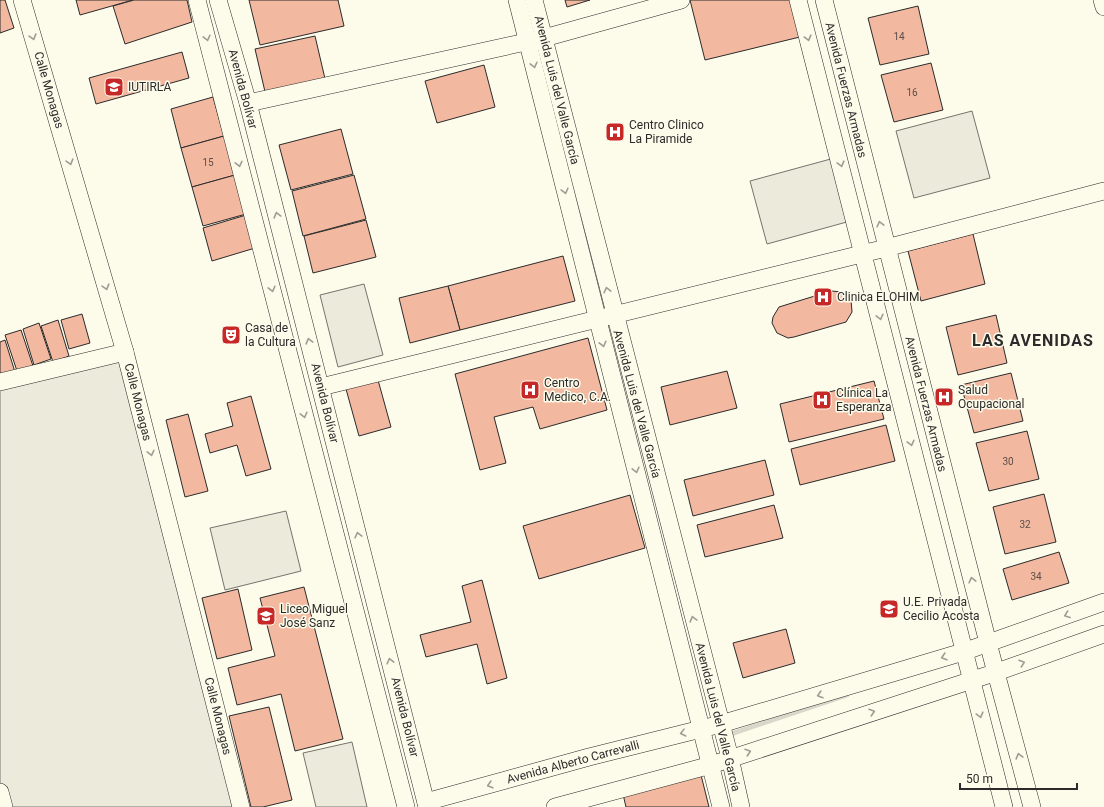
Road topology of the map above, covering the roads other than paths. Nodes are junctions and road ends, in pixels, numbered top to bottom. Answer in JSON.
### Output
{"nodes":[{"id":1,"x":22,"y":0,"type":"edge"},
{"id":2,"x":197,"y":0,"type":"edge"},
{"id":3,"x":218,"y":0,"type":"edge"},
{"id":4,"x":517,"y":0,"type":"edge"},
{"id":5,"x":534,"y":0,"type":"edge"},
{"id":6,"x":681,"y":0,"type":"edge"},
{"id":7,"x":798,"y":0,"type":"edge"},
{"id":8,"x":824,"y":0,"type":"edge"},
{"id":9,"x":1102,"y":0,"type":"edge"},
{"id":10,"x":1104,"y":7,"type":"edge"},
{"id":11,"x":536,"y":40,"type":"junction"},
{"id":12,"x":248,"y":103,"type":"junction"},
{"id":13,"x":1104,"y":191,"type":"edge"},
{"id":14,"x":886,"y":248,"type":"junction"},
{"id":15,"x":864,"y":253,"type":"junction"},
{"id":16,"x":614,"y":315,"type":"junction"},
{"id":17,"x":597,"y":319,"type":"junction"},
{"id":18,"x":125,"y":352,"type":"junction"},
{"id":19,"x":0,"y":382,"type":"edge"},
{"id":20,"x":321,"y":387,"type":"junction"},
{"id":21,"x":1104,"y":602,"type":"edge"},
{"id":22,"x":1104,"y":634,"type":"edge"},
{"id":23,"x":988,"y":644,"type":"junction"},
{"id":24,"x":964,"y":653,"type":"junction"},
{"id":25,"x":996,"y":670,"type":"junction"},
{"id":26,"x":970,"y":679,"type":"junction"},
{"id":27,"x":721,"y":724,"type":"junction"},
{"id":28,"x":702,"y":729,"type":"junction"},
{"id":29,"x":730,"y":758,"type":"junction"},
{"id":30,"x":711,"y":765,"type":"junction"},
{"id":31,"x":0,"y":792,"type":"edge"},
{"id":32,"x":427,"y":805,"type":"edge"},
{"id":33,"x":4,"y":807,"type":"edge"},
{"id":34,"x":242,"y":807,"type":"edge"},
{"id":35,"x":406,"y":807,"type":"edge"},
{"id":36,"x":555,"y":807,"type":"edge"},
{"id":37,"x":721,"y":807,"type":"edge"},
{"id":38,"x":741,"y":807,"type":"edge"},
{"id":39,"x":1004,"y":807,"type":"edge"},
{"id":40,"x":1032,"y":807,"type":"edge"}],
"edges":[{"from":1,"to":18,"type":"street","name":"Calle Monagas","one_way":true},
{"from":2,"to":35,"type":"street","name":"Avenida Bolívar","one_way":true},
{"from":3,"to":12,"type":"street","name":"Avenida Bolívar"},
{"from":4,"to":11,"type":"street","name":"Avenida Luis del Valle García"},
{"from":5,"to":11,"type":"street","name":"Avenida Luis del Valle García"},
{"from":6,"to":11,"type":"street"},
{"from":7,"to":15,"type":"street","name":"Avenida Fuerzas Armadas","one_way":true},
{"from":14,"to":8,"type":"street","name":"Avenida Fuerzas Armadas","one_way":true},
{"from":9,"to":10,"type":"street"},
{"from":11,"to":12,"type":"street"},
{"from":16,"to":11,"type":"street","name":"Avenida Luis del Valle García","one_way":true},
{"from":11,"to":17,"type":"street","name":"Avenida Luis del Valle García","one_way":true},
{"from":20,"to":12,"type":"street","name":"Avenida Bolívar","one_way":true},
{"from":13,"to":14,"type":"street"},
{"from":14,"to":15,"type":"street"},
{"from":23,"to":14,"type":"street","name":"Avenida Fuerzas Armadas","one_way":true},
{"from":15,"to":16,"type":"street"},
{"from":15,"to":24,"type":"street","name":"Avenida Fuerzas Armadas","one_way":true},
{"from":16,"to":17,"type":"street"},
{"from":27,"to":16,"type":"street","name":"Avenida Luis del Valle García","one_way":true},
{"from":17,"to":20,"type":"street"},
{"from":17,"to":28,"type":"street","name":"Avenida Luis del Valle García","one_way":true},
{"from":18,"to":19,"type":"street"},
{"from":18,"to":34,"type":"street","name":"Calle Monagas","one_way":true},
{"from":32,"to":20,"type":"street","name":"Avenida Bolívar","one_way":true},
{"from":21,"to":23,"type":"street","name":"Avenida Alberto Carrevalli","one_way":true},
{"from":25,"to":22,"type":"street","one_way":true},
{"from":23,"to":24,"type":"street","name":"Avenida Alberto Carrevalli"},
{"from":23,"to":25,"type":"street","name":"Avenida Fuerzas Armadas"},
{"from":24,"to":26,"type":"street","name":"Avenida Fuerzas Armadas"},
{"from":24,"to":27,"type":"street","name":"Avenida Alberto Carrevalli","one_way":true},
{"from":25,"to":26,"type":"street"},
{"from":40,"to":25,"type":"street","name":"Avenida Fuerzas Armadas","one_way":true},
{"from":29,"to":26,"type":"street","one_way":true},
{"from":26,"to":39,"type":"street","name":"Avenida Fuerzas Armadas","one_way":true},
{"from":27,"to":28,"type":"street","name":"Avenida Alberto Carrevalli"},
{"from":27,"to":29,"type":"street","name":"Avenida Luis del Valle García"},
{"from":28,"to":30,"type":"street","name":"Avenida Luis del Valle García"},
{"from":28,"to":32,"type":"street","name":"Avenida Alberto Carrevalli","one_way":true},
{"from":29,"to":30,"type":"street"},
{"from":29,"to":38,"type":"street","name":"Avenida Luis del Valle García"},
{"from":30,"to":36,"type":"street"},
{"from":30,"to":37,"type":"street","name":"Avenida Luis del Valle García"},
{"from":31,"to":33,"type":"street"}]}
